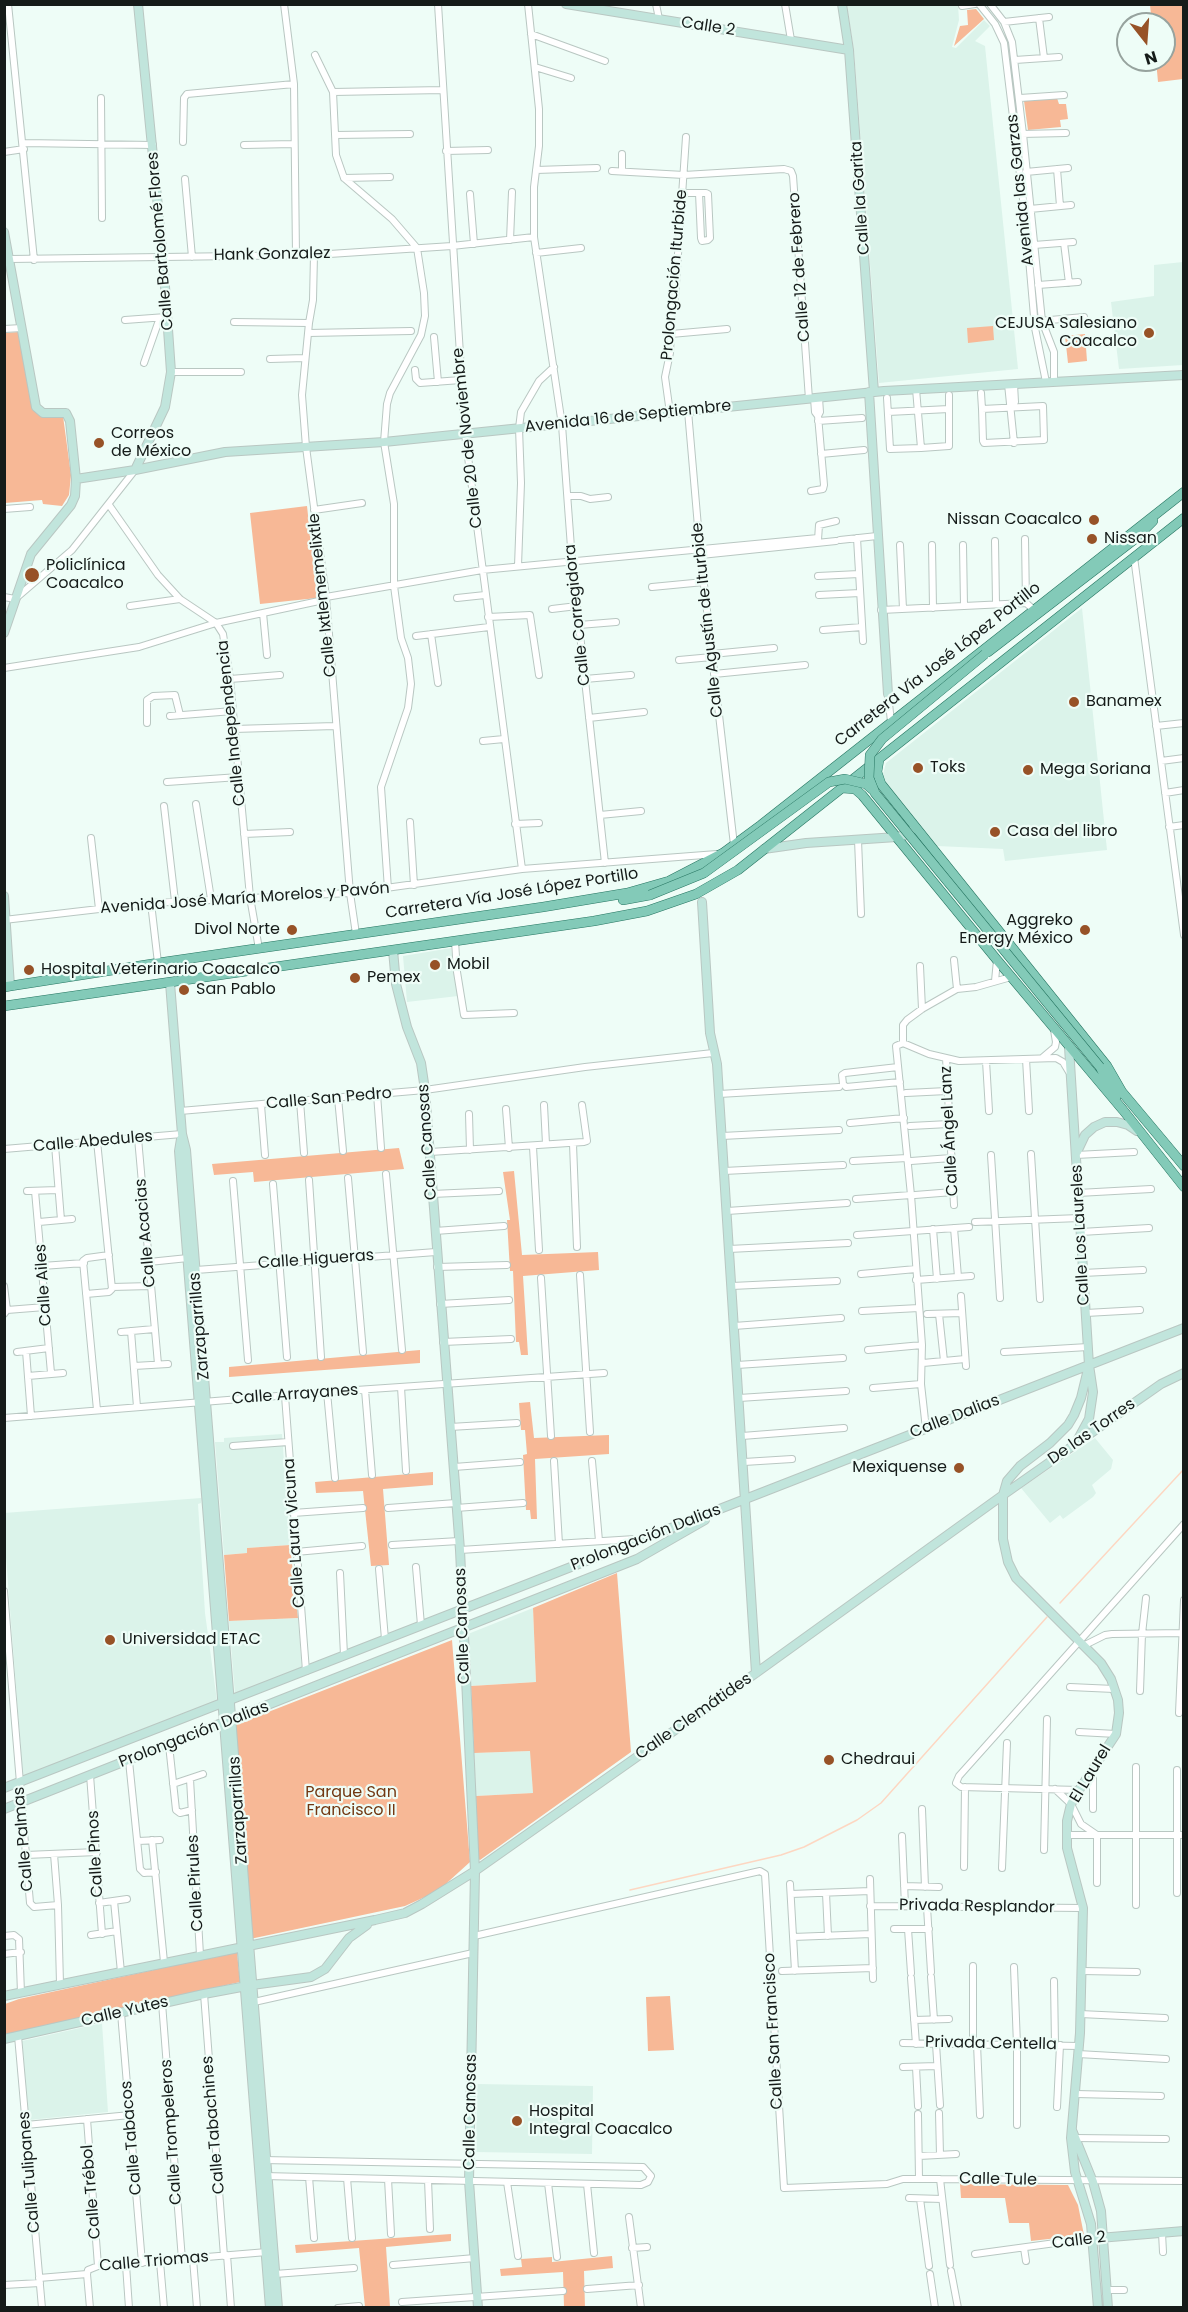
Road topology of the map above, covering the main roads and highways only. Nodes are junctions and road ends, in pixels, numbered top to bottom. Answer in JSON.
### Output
{"nodes":[{"id":1,"x":1183,"y":492,"type":"edge"},
{"id":2,"x":1184,"y":518,"type":"edge"},
{"id":3,"x":879,"y":760,"type":"junction"},
{"id":4,"x":842,"y":788,"type":"junction"},
{"id":5,"x":923,"y":836,"type":"junction"},
{"id":6,"x":905,"y":847,"type":"junction"},
{"id":7,"x":543,"y":907,"type":"junction"},
{"id":8,"x":1031,"y":971,"type":"junction"},
{"id":9,"x":6,"y":987,"type":"edge"},
{"id":10,"x":7,"y":1008,"type":"edge"},
{"id":11,"x":1123,"y":1110,"type":"junction"},
{"id":12,"x":1184,"y":1166,"type":"edge"},
{"id":13,"x":1184,"y":1187,"type":"edge"}],
"edges":[{"from":1,"to":7,"type":"main road","name":"Carretera Vía José López Portillo"},
{"from":1,"to":11,"type":"main road","bridge":true},
{"from":2,"to":3,"type":"main road"},
{"from":3,"to":4,"type":"main road"},
{"from":3,"to":5,"type":"main road"},
{"from":4,"to":6,"type":"main road"},
{"from":4,"to":10,"type":"main road"},
{"from":5,"to":6,"type":"main road"},
{"from":5,"to":8,"type":"main road"},
{"from":6,"to":11,"type":"main road"},
{"from":7,"to":8,"type":"main road","bridge":true},
{"from":7,"to":9,"type":"main road","name":"Carretera Vía José López Portillo"},
{"from":8,"to":12,"type":"main road"},
{"from":11,"to":13,"type":"main road"}]}
